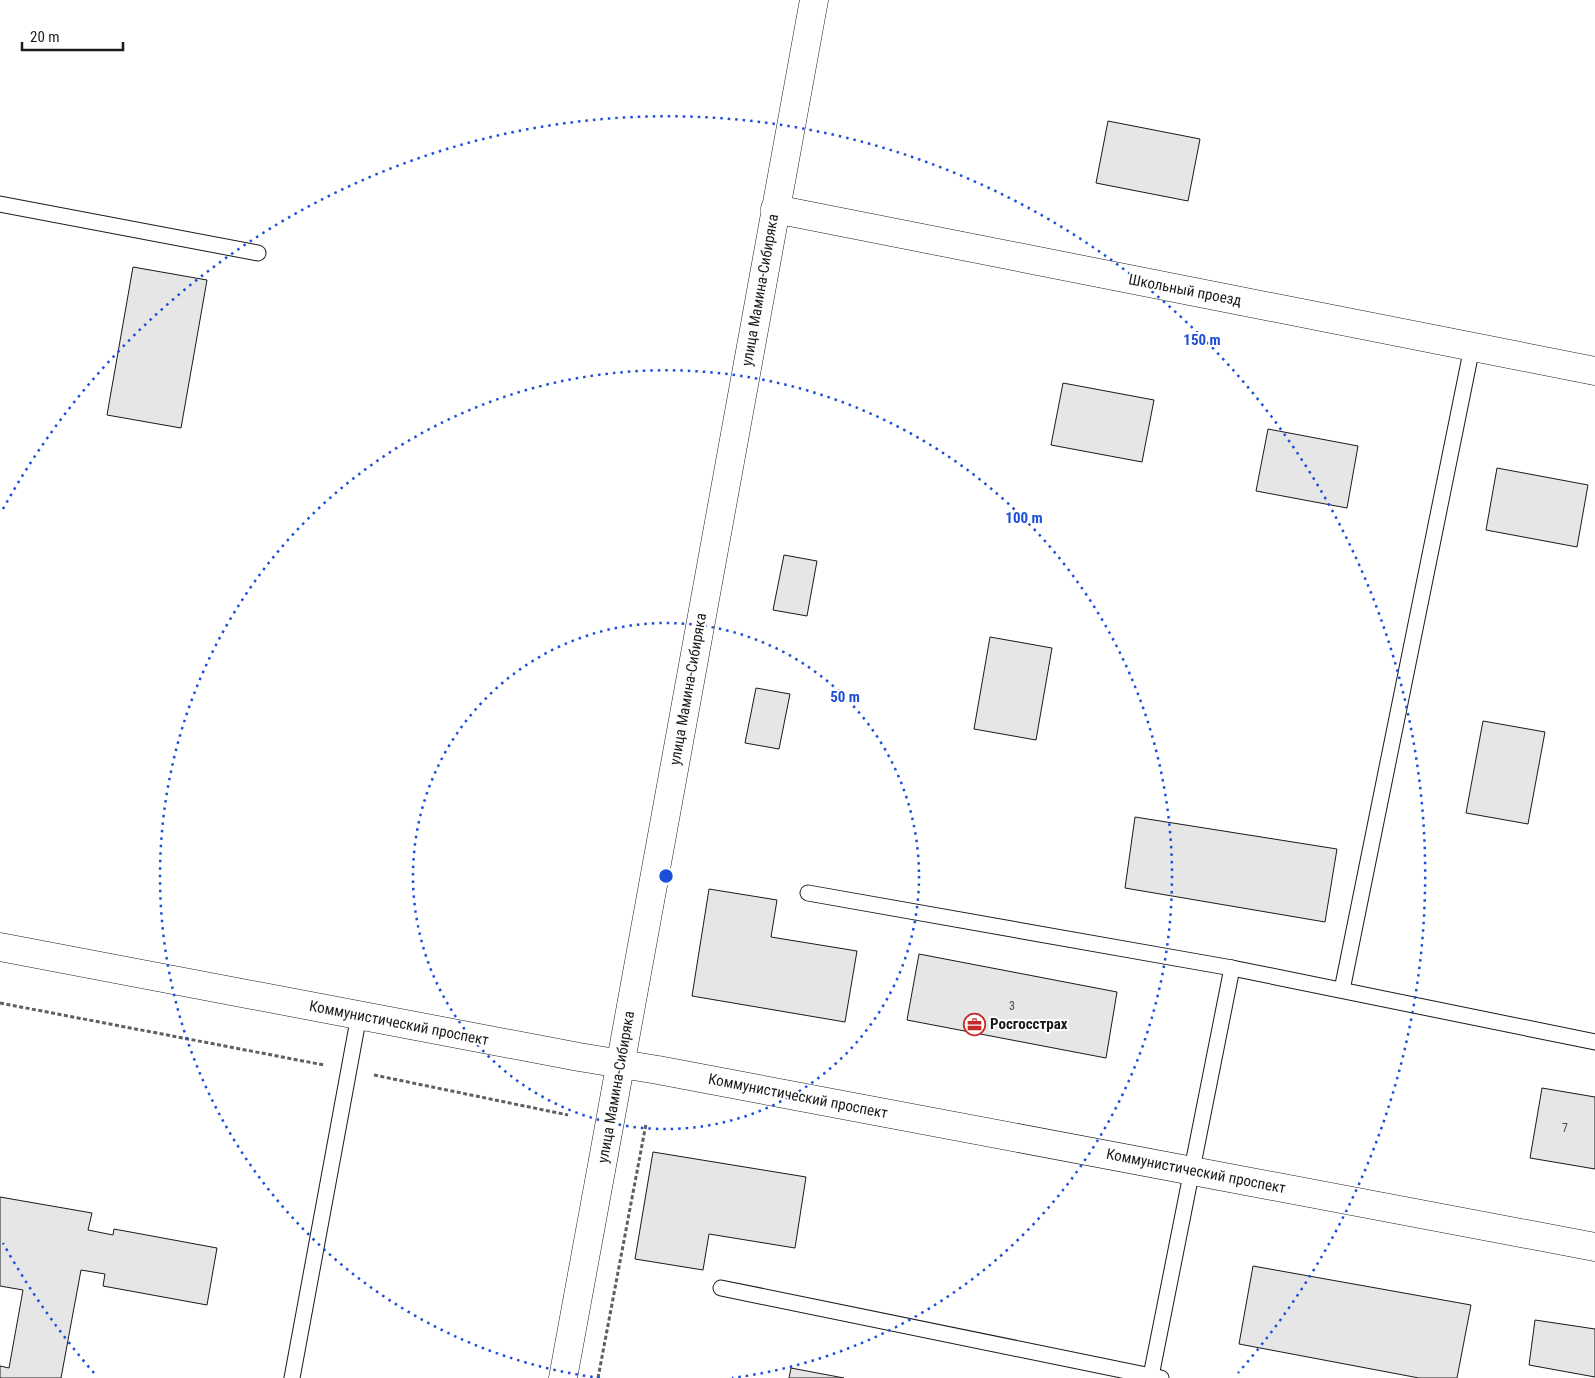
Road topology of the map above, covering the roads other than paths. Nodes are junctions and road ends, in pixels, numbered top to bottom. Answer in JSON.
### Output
{"nodes":[{"id":1,"x":814,"y":0,"type":"edge"},
{"id":2,"x":0,"y":204,"type":"edge"},
{"id":3,"x":775,"y":209,"type":"junction"},
{"id":4,"x":258,"y":253,"type":"dead end"},
{"id":5,"x":1472,"y":346,"type":"junction"},
{"id":6,"x":1595,"y":371,"type":"edge"},
{"id":7,"x":808,"y":893,"type":"dead end"},
{"id":8,"x":0,"y":947,"type":"edge"},
{"id":9,"x":1232,"y":968,"type":"junction"},
{"id":10,"x":1342,"y":990,"type":"junction"},
{"id":11,"x":359,"y":1015,"type":"junction"},
{"id":12,"x":1595,"y":1042,"type":"edge"},
{"id":13,"x":620,"y":1063,"type":"junction"},
{"id":14,"x":1192,"y":1171,"type":"junction"},
{"id":15,"x":1595,"y":1247,"type":"edge"},
{"id":16,"x":721,"y":1288,"type":"dead end"},
{"id":17,"x":1156,"y":1377,"type":"edge"},
{"id":18,"x":292,"y":1378,"type":"edge"},
{"id":19,"x":563,"y":1378,"type":"edge"}],
"edges":[{"from":1,"to":3,"type":"street","name":"улица Мамина-Сибиряка"},
{"from":2,"to":4,"type":"lane"},
{"from":3,"to":5,"type":"street","name":"Школьный проезд"},
{"from":3,"to":13,"type":"street","name":"улица Мамина-Сибиряка"},
{"from":5,"to":6,"type":"street","name":"Школьный проезд"},
{"from":5,"to":10,"type":"lane"},
{"from":7,"to":9,"type":"lane"},
{"from":8,"to":11,"type":"street","name":"Коммунистический проспект"},
{"from":9,"to":10,"type":"lane"},
{"from":9,"to":14,"type":"lane"},
{"from":10,"to":12,"type":"lane"},
{"from":11,"to":13,"type":"street","name":"Коммунистический проспект"},
{"from":11,"to":18,"type":"lane"},
{"from":13,"to":14,"type":"street","name":"Коммунистический проспект"},
{"from":13,"to":19,"type":"street","name":"улица Мамина-Сибиряка"},
{"from":14,"to":15,"type":"street","name":"Коммунистический проспект"},
{"from":14,"to":17,"type":"lane"},
{"from":16,"to":17,"type":"lane"}]}
